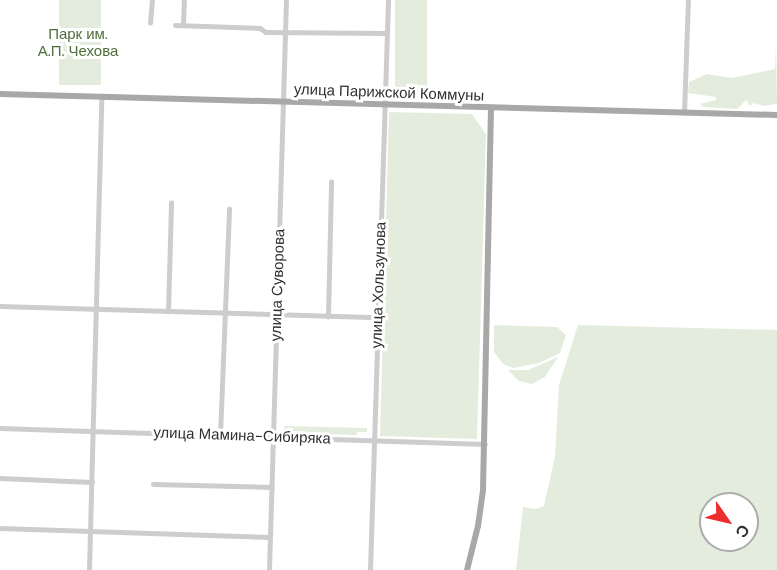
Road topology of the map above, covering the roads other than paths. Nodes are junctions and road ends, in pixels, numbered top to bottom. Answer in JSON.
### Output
{"nodes":[{"id":1,"x":152,"y":0,"type":"edge"},
{"id":2,"x":184,"y":0,"type":"edge"},
{"id":3,"x":286,"y":0,"type":"edge"},
{"id":4,"x":388,"y":0,"type":"edge"},
{"id":5,"x":688,"y":0,"type":"edge"},
{"id":6,"x":150,"y":23,"type":"dead end"},
{"id":7,"x":175,"y":25,"type":"dead end"},
{"id":8,"x":183,"y":25,"type":"junction"},
{"id":9,"x":285,"y":32,"type":"junction"},
{"id":10,"x":387,"y":33,"type":"junction"},
{"id":11,"x":0,"y":94,"type":"edge"},
{"id":12,"x":101,"y":96,"type":"junction"},
{"id":13,"x":284,"y":101,"type":"junction"},
{"id":14,"x":385,"y":105,"type":"junction"},
{"id":15,"x":491,"y":108,"type":"junction"},
{"id":16,"x":684,"y":113,"type":"junction"},
{"id":17,"x":777,"y":115,"type":"edge"},
{"id":18,"x":331,"y":182,"type":"dead end"},
{"id":19,"x":171,"y":203,"type":"dead end"},
{"id":20,"x":229,"y":209,"type":"dead end"},
{"id":21,"x":0,"y":306,"type":"edge"},
{"id":22,"x":96,"y":309,"type":"junction"},
{"id":23,"x":168,"y":312,"type":"junction"},
{"id":24,"x":225,"y":314,"type":"junction"},
{"id":25,"x":277,"y":316,"type":"junction"},
{"id":26,"x":328,"y":317,"type":"junction"},
{"id":27,"x":378,"y":317,"type":"junction"},
{"id":28,"x":0,"y":428,"type":"edge"},
{"id":29,"x":93,"y":431,"type":"junction"},
{"id":30,"x":220,"y":435,"type":"junction"},
{"id":31,"x":274,"y":437,"type":"junction"},
{"id":32,"x":374,"y":440,"type":"junction"},
{"id":33,"x":484,"y":444,"type":"junction"},
{"id":34,"x":0,"y":478,"type":"edge"},
{"id":35,"x":92,"y":482,"type":"junction"},
{"id":36,"x":153,"y":484,"type":"dead end"},
{"id":37,"x":272,"y":488,"type":"junction"},
{"id":38,"x":0,"y":528,"type":"edge"},
{"id":39,"x":90,"y":531,"type":"junction"},
{"id":40,"x":270,"y":537,"type":"junction"},
{"id":41,"x":89,"y":570,"type":"edge"},
{"id":42,"x":269,"y":570,"type":"edge"},
{"id":43,"x":370,"y":570,"type":"edge"},
{"id":44,"x":467,"y":570,"type":"edge"}],
"edges":[{"from":1,"to":6,"type":"street"},
{"from":2,"to":8,"type":"street"},
{"from":3,"to":9,"type":"street","name":"улица Суворова"},
{"from":4,"to":10,"type":"street","name":"улица Хользунова"},
{"from":5,"to":16,"type":"street"},
{"from":7,"to":8,"type":"street"},
{"from":8,"to":9,"type":"street"},
{"from":9,"to":10,"type":"street"},
{"from":9,"to":13,"type":"street","name":"улица Суворова"},
{"from":10,"to":14,"type":"street","name":"улица Хользунова"},
{"from":11,"to":12,"type":"main road","name":"улица Парижской Коммуны"},
{"from":12,"to":13,"type":"main road","name":"улица Парижской Коммуны"},
{"from":12,"to":22,"type":"street"},
{"from":13,"to":14,"type":"main road","name":"улица Парижской Коммуны"},
{"from":13,"to":25,"type":"street","name":"улица Суворова"},
{"from":14,"to":15,"type":"main road","name":"улица Парижской Коммуны"},
{"from":14,"to":27,"type":"street","name":"улица Хользунова"},
{"from":15,"to":16,"type":"main road","name":"улица Парижской Коммуны"},
{"from":15,"to":33,"type":"main road"},
{"from":16,"to":17,"type":"main road","name":"улица Парижской Коммуны"},
{"from":18,"to":26,"type":"street"},
{"from":19,"to":23,"type":"street"},
{"from":20,"to":24,"type":"street"},
{"from":21,"to":22,"type":"street"},
{"from":22,"to":23,"type":"street"},
{"from":22,"to":29,"type":"street"},
{"from":23,"to":24,"type":"street"},
{"from":24,"to":25,"type":"street"},
{"from":24,"to":30,"type":"street"},
{"from":25,"to":26,"type":"street"},
{"from":25,"to":31,"type":"street","name":"улица Суворова"},
{"from":26,"to":27,"type":"street"},
{"from":27,"to":32,"type":"street","name":"улица Хользунова"},
{"from":28,"to":29,"type":"street","name":"улица Мамина-Сибиряка"},
{"from":29,"to":30,"type":"street","name":"улица Мамина-Сибиряка"},
{"from":29,"to":35,"type":"street"},
{"from":30,"to":31,"type":"street","name":"улица Мамина-Сибиряка"},
{"from":31,"to":32,"type":"street","name":"улица Мамина-Сибиряка"},
{"from":31,"to":37,"type":"street","name":"улица Суворова"},
{"from":32,"to":33,"type":"street","name":"улица Мамина-Сибиряка"},
{"from":32,"to":43,"type":"street","name":"улица Хользунова"},
{"from":33,"to":44,"type":"main road"},
{"from":34,"to":35,"type":"street"},
{"from":35,"to":39,"type":"street"},
{"from":36,"to":37,"type":"street"},
{"from":37,"to":40,"type":"street","name":"улица Суворова"},
{"from":38,"to":39,"type":"street"},
{"from":39,"to":40,"type":"street"},
{"from":39,"to":41,"type":"street"},
{"from":40,"to":42,"type":"street","name":"улица Суворова"}]}
